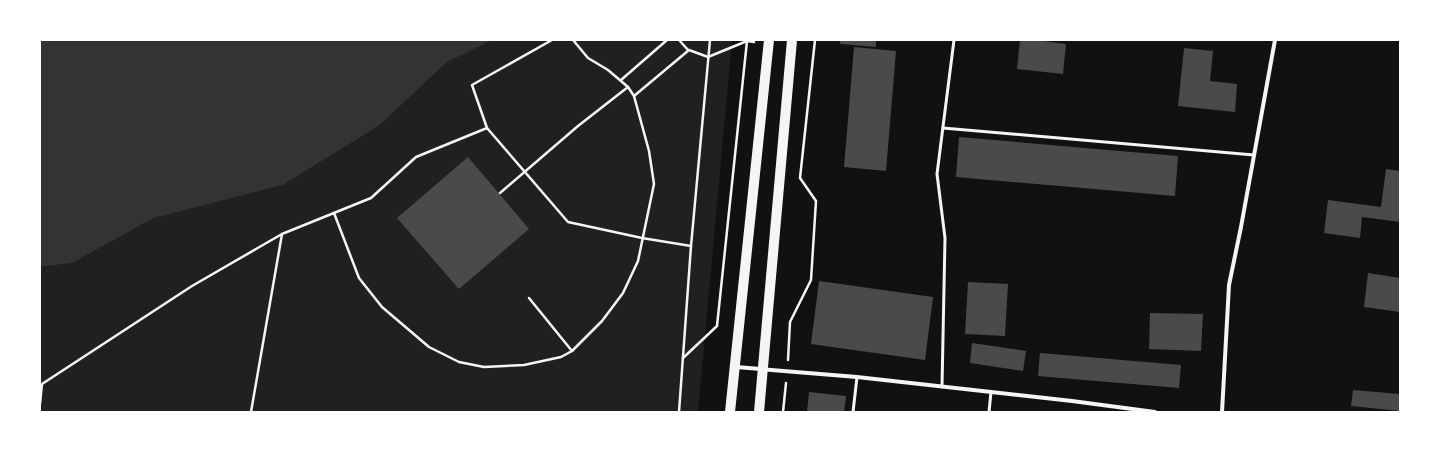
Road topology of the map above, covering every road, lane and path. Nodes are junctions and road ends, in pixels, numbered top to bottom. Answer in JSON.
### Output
{"nodes":[{"id":1,"x":552,"y":40,"type":"edge"},
{"id":2,"x":573,"y":40,"type":"edge"},
{"id":3,"x":667,"y":40,"type":"edge"},
{"id":4,"x":680,"y":40,"type":"edge"},
{"id":5,"x":710,"y":40,"type":"edge"},
{"id":6,"x":792,"y":40,"type":"edge"},
{"id":7,"x":815,"y":40,"type":"edge"},
{"id":8,"x":954,"y":40,"type":"edge"},
{"id":9,"x":1275,"y":40,"type":"edge"},
{"id":10,"x":747,"y":41,"type":"junction"},
{"id":11,"x":769,"y":43,"type":"edge"},
{"id":12,"x":689,"y":50,"type":"junction"},
{"id":13,"x":708,"y":57,"type":"junction"},
{"id":14,"x":621,"y":80,"type":"junction"},
{"id":15,"x":628,"y":87,"type":"junction"},
{"id":16,"x":634,"y":96,"type":"junction"},
{"id":17,"x":487,"y":128,"type":"junction"},
{"id":18,"x":943,"y":128,"type":"junction"},
{"id":19,"x":1254,"y":155,"type":"junction"},
{"id":20,"x":525,"y":172,"type":"junction"},
{"id":21,"x":500,"y":192,"type":"dead end"},
{"id":22,"x":334,"y":212,"type":"junction"},
{"id":23,"x":282,"y":234,"type":"junction"},
{"id":24,"x":642,"y":238,"type":"junction"},
{"id":25,"x":691,"y":246,"type":"junction"},
{"id":26,"x":529,"y":298,"type":"dead end"},
{"id":27,"x":572,"y":351,"type":"junction"},
{"id":28,"x":683,"y":358,"type":"junction"},
{"id":29,"x":735,"y":367,"type":"junction"},
{"id":30,"x":764,"y":369,"type":"junction"},
{"id":31,"x":788,"y":370,"type":"junction"},
{"id":32,"x":857,"y":377,"type":"junction"},
{"id":33,"x":942,"y":387,"type":"junction"},
{"id":34,"x":992,"y":392,"type":"junction"},
{"id":35,"x":40,"y":404,"type":"edge"},
{"id":36,"x":1115,"y":406,"type":"junction"},
{"id":37,"x":251,"y":412,"type":"edge"},
{"id":38,"x":679,"y":412,"type":"edge"},
{"id":39,"x":730,"y":412,"type":"edge"},
{"id":40,"x":759,"y":412,"type":"edge"},
{"id":41,"x":783,"y":412,"type":"edge"},
{"id":42,"x":853,"y":412,"type":"edge"},
{"id":43,"x":989,"y":412,"type":"edge"},
{"id":44,"x":1114,"y":412,"type":"edge"},
{"id":45,"x":1155,"y":412,"type":"edge"},
{"id":46,"x":1222,"y":412,"type":"edge"}],
"edges":[{"from":1,"to":17,"type":"path"},
{"from":2,"to":14,"type":"path"},
{"from":3,"to":14,"type":"path"},
{"from":4,"to":12,"type":"path"},
{"from":5,"to":13,"type":"path"},
{"from":6,"to":30,"type":"main road"},
{"from":7,"to":31,"type":"path"},
{"from":8,"to":18,"type":"lane"},
{"from":9,"to":19,"type":"street"},
{"from":10,"to":11,"type":"path"},
{"from":10,"to":13,"type":"path"},
{"from":10,"to":28,"type":"path"},
{"from":11,"to":29,"type":"main road"},
{"from":12,"to":13,"type":"path"},
{"from":12,"to":16,"type":"path"},
{"from":13,"to":25,"type":"path"},
{"from":14,"to":15,"type":"path"},
{"from":15,"to":16,"type":"path"},
{"from":15,"to":20,"type":"path"},
{"from":16,"to":24,"type":"path"},
{"from":17,"to":20,"type":"path"},
{"from":17,"to":22,"type":"path"},
{"from":18,"to":19,"type":"lane"},
{"from":18,"to":33,"type":"lane"},
{"from":19,"to":46,"type":"street"},
{"from":20,"to":21,"type":"path"},
{"from":20,"to":24,"type":"path"},
{"from":22,"to":23,"type":"path"},
{"from":22,"to":27,"type":"path"},
{"from":23,"to":35,"type":"path"},
{"from":23,"to":37,"type":"path"},
{"from":24,"to":25,"type":"path"},
{"from":24,"to":27,"type":"path"},
{"from":25,"to":28,"type":"path"},
{"from":26,"to":27,"type":"path"},
{"from":28,"to":38,"type":"path"},
{"from":29,"to":30,"type":"street"},
{"from":29,"to":39,"type":"main road"},
{"from":30,"to":31,"type":"street"},
{"from":30,"to":40,"type":"main road"},
{"from":31,"to":32,"type":"street"},
{"from":31,"to":41,"type":"path"},
{"from":32,"to":33,"type":"street"},
{"from":32,"to":42,"type":"lane"},
{"from":33,"to":34,"type":"street"},
{"from":34,"to":36,"type":"street"},
{"from":34,"to":43,"type":"lane"},
{"from":36,"to":44,"type":"lane"},
{"from":36,"to":45,"type":"street"}]}
